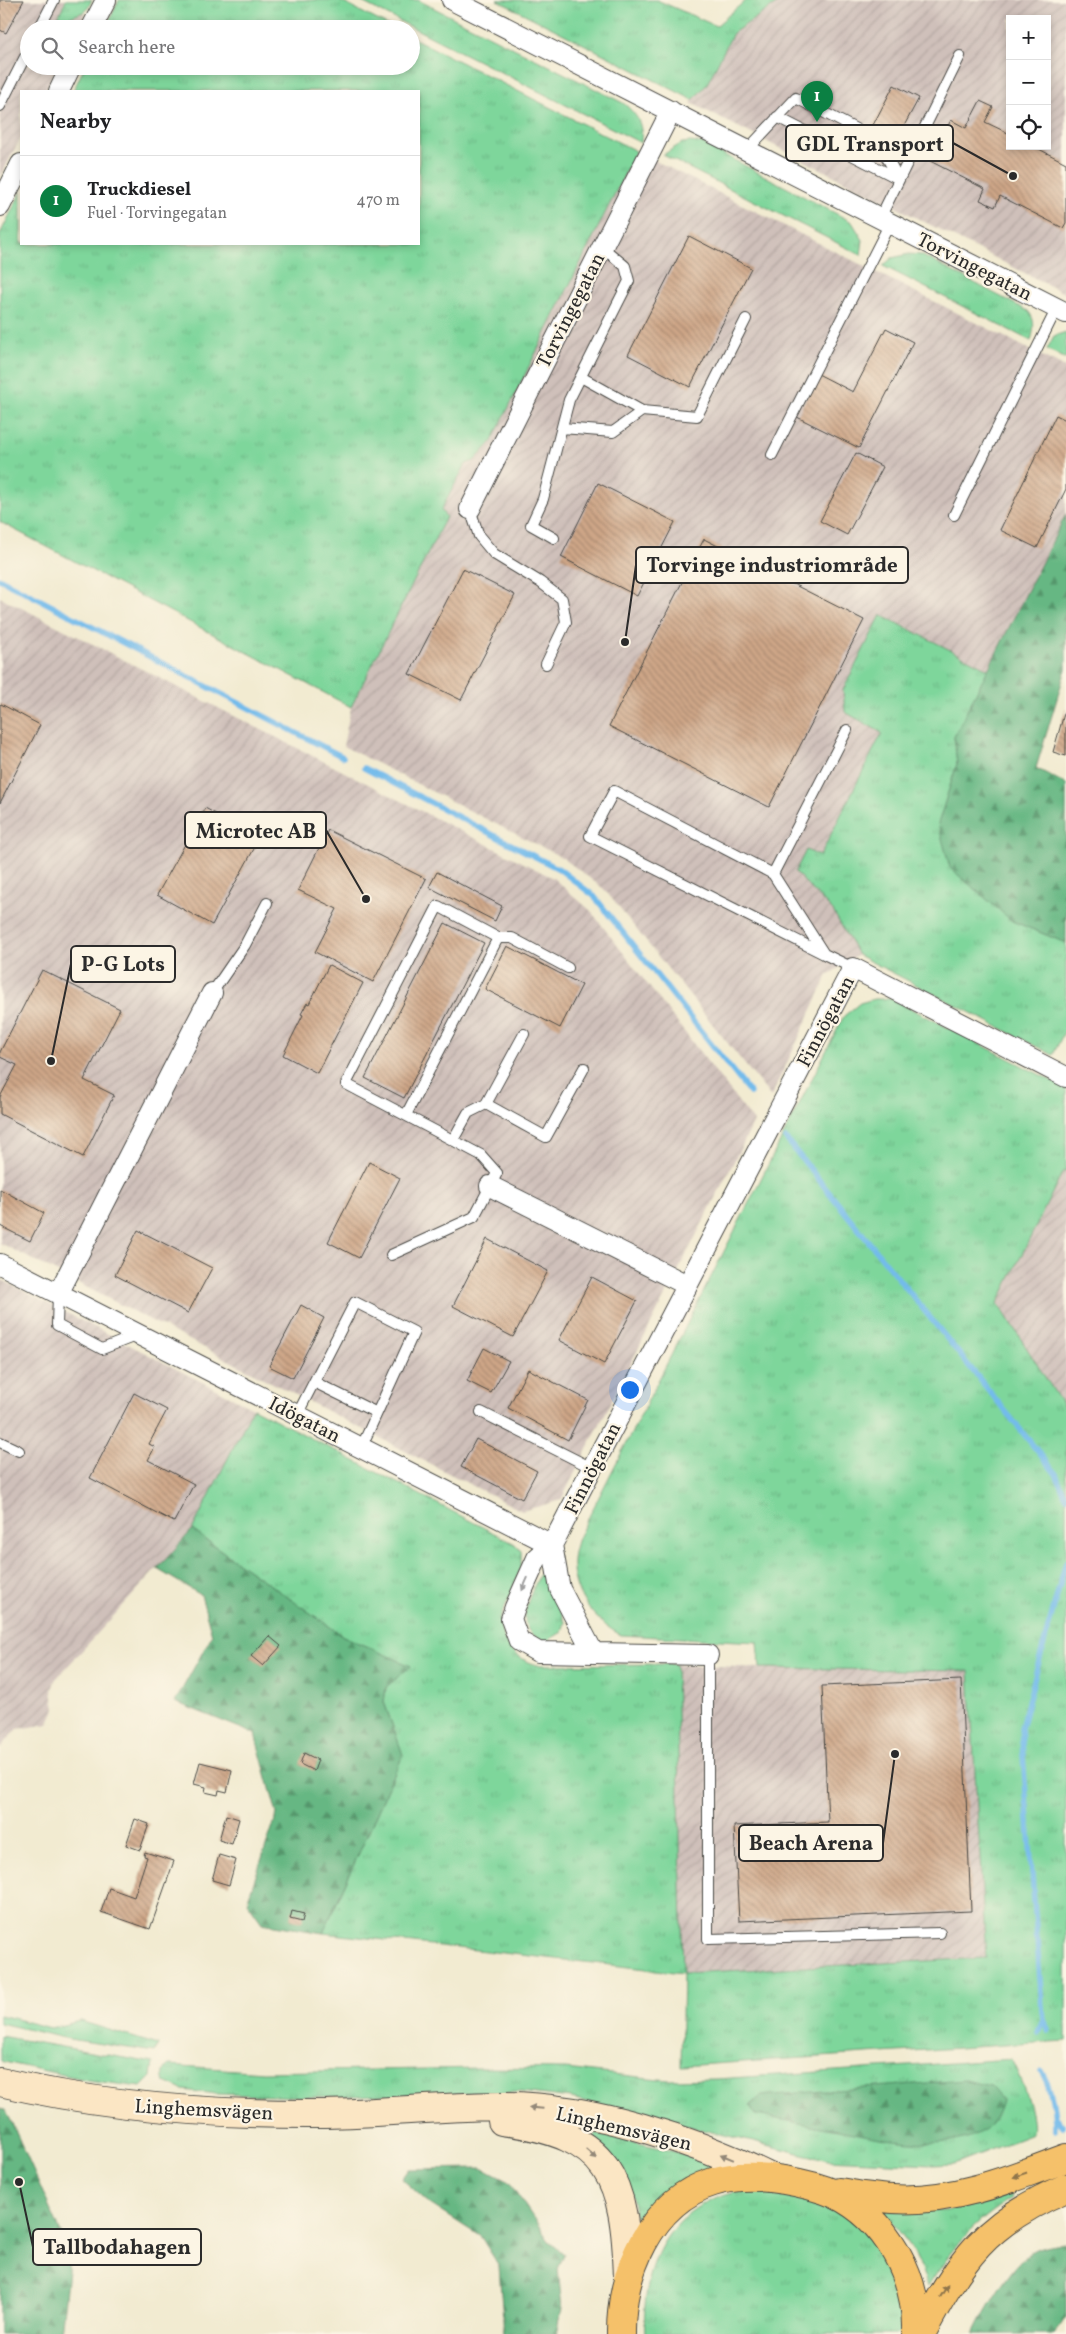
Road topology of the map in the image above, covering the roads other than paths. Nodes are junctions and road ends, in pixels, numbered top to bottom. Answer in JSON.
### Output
{"nodes":[{"id":1,"x":54,"y":0,"type":"edge"},
{"id":2,"x":106,"y":0,"type":"edge"},
{"id":3,"x":452,"y":0,"type":"edge"},
{"id":4,"x":44,"y":20,"type":"edge"},
{"id":5,"x":96,"y":20,"type":"edge"},
{"id":6,"x":960,"y":56,"type":"dead end"},
{"id":7,"x":20,"y":67,"type":"edge"},
{"id":8,"x":66,"y":75,"type":"edge"},
{"id":9,"x":59,"y":90,"type":"edge"},
{"id":10,"x":0,"y":106,"type":"edge"},
{"id":11,"x":671,"y":111,"type":"junction"},
{"id":12,"x":777,"y":117,"type":"junction"},
{"id":13,"x":747,"y":150,"type":"junction"},
{"id":14,"x":20,"y":166,"type":"edge"},
{"id":15,"x":899,"y":179,"type":"junction"},
{"id":16,"x":0,"y":206,"type":"edge"},
{"id":17,"x":885,"y":220,"type":"junction"},
{"id":18,"x":602,"y":247,"type":"junction"},
{"id":19,"x":1061,"y":310,"type":"edge"},
{"id":20,"x":746,"y":319,"type":"dead end"},
{"id":21,"x":581,"y":378,"type":"junction"},
{"id":22,"x":642,"y":411,"type":"junction"},
{"id":23,"x":562,"y":428,"type":"junction"},
{"id":24,"x":772,"y":455,"type":"dead end"},
{"id":25,"x":470,"y":509,"type":"joint"},
{"id":26,"x":954,"y":515,"type":"dead end"},
{"id":27,"x":554,"y":538,"type":"dead end"},
{"id":28,"x":546,"y":664,"type":"dead end"},
{"id":29,"x":847,"y":730,"type":"dead end"},
{"id":30,"x":774,"y":874,"type":"junction"},
{"id":31,"x":267,"y":903,"type":"dead end"},
{"id":32,"x":498,"y":938,"type":"junction"},
{"id":33,"x":824,"y":954,"type":"junction"},
{"id":34,"x":568,"y":968,"type":"dead end"},
{"id":35,"x":852,"y":968,"type":"junction"},
{"id":36,"x":212,"y":993,"type":"joint"},
{"id":37,"x":524,"y":1034,"type":"dead end"},
{"id":38,"x":584,"y":1068,"type":"dead end"},
{"id":39,"x":1066,"y":1077,"type":"edge"},
{"id":40,"x":486,"y":1104,"type":"junction"},
{"id":41,"x":406,"y":1115,"type":"junction"},
{"id":42,"x":453,"y":1140,"type":"junction"},
{"id":43,"x":490,"y":1186,"type":"junction"},
{"id":44,"x":391,"y":1255,"type":"dead end"},
{"id":45,"x":0,"y":1264,"type":"edge"},
{"id":46,"x":687,"y":1285,"type":"junction"},
{"id":47,"x":58,"y":1294,"type":"junction"},
{"id":48,"x":138,"y":1335,"type":"junction"},
{"id":49,"x":314,"y":1382,"type":"junction"},
{"id":50,"x":481,"y":1412,"type":"dead end"},
{"id":51,"x":377,"y":1413,"type":"junction"},
{"id":52,"x":297,"y":1415,"type":"junction"},
{"id":53,"x":0,"y":1442,"type":"edge"},
{"id":54,"x":362,"y":1448,"type":"junction"},
{"id":55,"x":19,"y":1452,"type":"dead end"},
{"id":56,"x":592,"y":1468,"type":"junction"},
{"id":57,"x":552,"y":1545,"type":"junction"},
{"id":58,"x":593,"y":1652,"type":"junction"},
{"id":59,"x":708,"y":1654,"type":"joint"},
{"id":60,"x":940,"y":1933,"type":"dead end"},
{"id":61,"x":0,"y":2082,"type":"edge"},
{"id":62,"x":411,"y":2111,"type":"junction"},
{"id":63,"x":1066,"y":2158,"type":"edge"},
{"id":64,"x":771,"y":2178,"type":"junction"},
{"id":65,"x":1066,"y":2188,"type":"edge"},
{"id":66,"x":825,"y":2190,"type":"junction"},
{"id":67,"x":628,"y":2279,"type":"junction"},
{"id":68,"x":621,"y":2334,"type":"edge"},
{"id":69,"x":916,"y":2334,"type":"edge"},
{"id":70,"x":921,"y":2334,"type":"edge"}],
"edges":[{"from":1,"to":4,"type":"lane"},
{"from":2,"to":5,"type":"street"},
{"from":3,"to":11,"type":"street","name":"Torvingegatan"},
{"from":6,"to":15,"type":"lane"},
{"from":7,"to":10,"type":"lane"},
{"from":8,"to":9,"type":"street"},
{"from":11,"to":13,"type":"street","name":"Torvingegatan"},
{"from":11,"to":18,"type":"street","name":"Torvingegatan"},
{"from":12,"to":13,"type":"lane"},
{"from":12,"to":15,"type":"lane"},
{"from":12,"to":15,"type":"lane"},
{"from":13,"to":17,"type":"street","name":"Torvingegatan"},
{"from":14,"to":16,"type":"street"},
{"from":15,"to":17,"type":"lane"},
{"from":17,"to":19,"type":"street","name":"Torvingegatan"},
{"from":17,"to":24,"type":"lane"},
{"from":18,"to":21,"type":"lane"},
{"from":18,"to":25,"type":"street","name":"Torvingegatan"},
{"from":19,"to":26,"type":"lane"},
{"from":20,"to":22,"type":"lane"},
{"from":21,"to":22,"type":"lane"},
{"from":21,"to":23,"type":"lane"},
{"from":22,"to":23,"type":"lane"},
{"from":23,"to":27,"type":"lane"},
{"from":25,"to":28,"type":"lane"},
{"from":29,"to":30,"type":"lane"},
{"from":30,"to":33,"type":"lane"},
{"from":30,"to":33,"type":"lane"},
{"from":31,"to":36,"type":"lane"},
{"from":32,"to":34,"type":"lane"},
{"from":32,"to":41,"type":"lane"},
{"from":32,"to":41,"type":"lane"},
{"from":33,"to":35,"type":"lane"},
{"from":35,"to":39,"type":"street","name":"Finnögatan"},
{"from":35,"to":46,"type":"street","name":"Finnögatan"},
{"from":36,"to":47,"type":"street"},
{"from":37,"to":40,"type":"lane"},
{"from":38,"to":40,"type":"lane"},
{"from":40,"to":42,"type":"lane"},
{"from":41,"to":42,"type":"lane"},
{"from":42,"to":43,"type":"lane"},
{"from":43,"to":44,"type":"lane"},
{"from":43,"to":46,"type":"street"},
{"from":45,"to":47,"type":"street","name":"Idögatan"},
{"from":46,"to":56,"type":"street","name":"Finnögatan"},
{"from":47,"to":48,"type":"street","name":"Idögatan"},
{"from":47,"to":48,"type":"lane"},
{"from":48,"to":52,"type":"street","name":"Idögatan"},
{"from":49,"to":51,"type":"lane"},
{"from":49,"to":51,"type":"lane"},
{"from":49,"to":52,"type":"lane"},
{"from":50,"to":56,"type":"lane"},
{"from":51,"to":54,"type":"lane"},
{"from":52,"to":54,"type":"street","name":"Idögatan"},
{"from":53,"to":55,"type":"lane"},
{"from":54,"to":57,"type":"street","name":"Idögatan"},
{"from":56,"to":57,"type":"street","name":"Finnögatan"},
{"from":57,"to":58,"type":"street"},
{"from":57,"to":58,"type":"street","name":"Finnögatan","one_way":true},
{"from":58,"to":59,"type":"street","name":"Finnögatan"},
{"from":59,"to":60,"type":"lane"},
{"from":61,"to":62,"type":"main road","name":"Linghemsvägen"},
{"from":64,"to":62,"type":"main road","name":"Linghemsvägen","one_way":true},
{"from":62,"to":67,"type":"main road","name":"Linghemsvägen","one_way":true},
{"from":63,"to":66,"type":"main road","one_way":true},
{"from":64,"to":66,"type":"main road"},
{"from":64,"to":67,"type":"main road"},
{"from":70,"to":65,"type":"main road","one_way":true},
{"from":66,"to":69,"type":"main road"},
{"from":67,"to":68,"type":"main road"}]}
